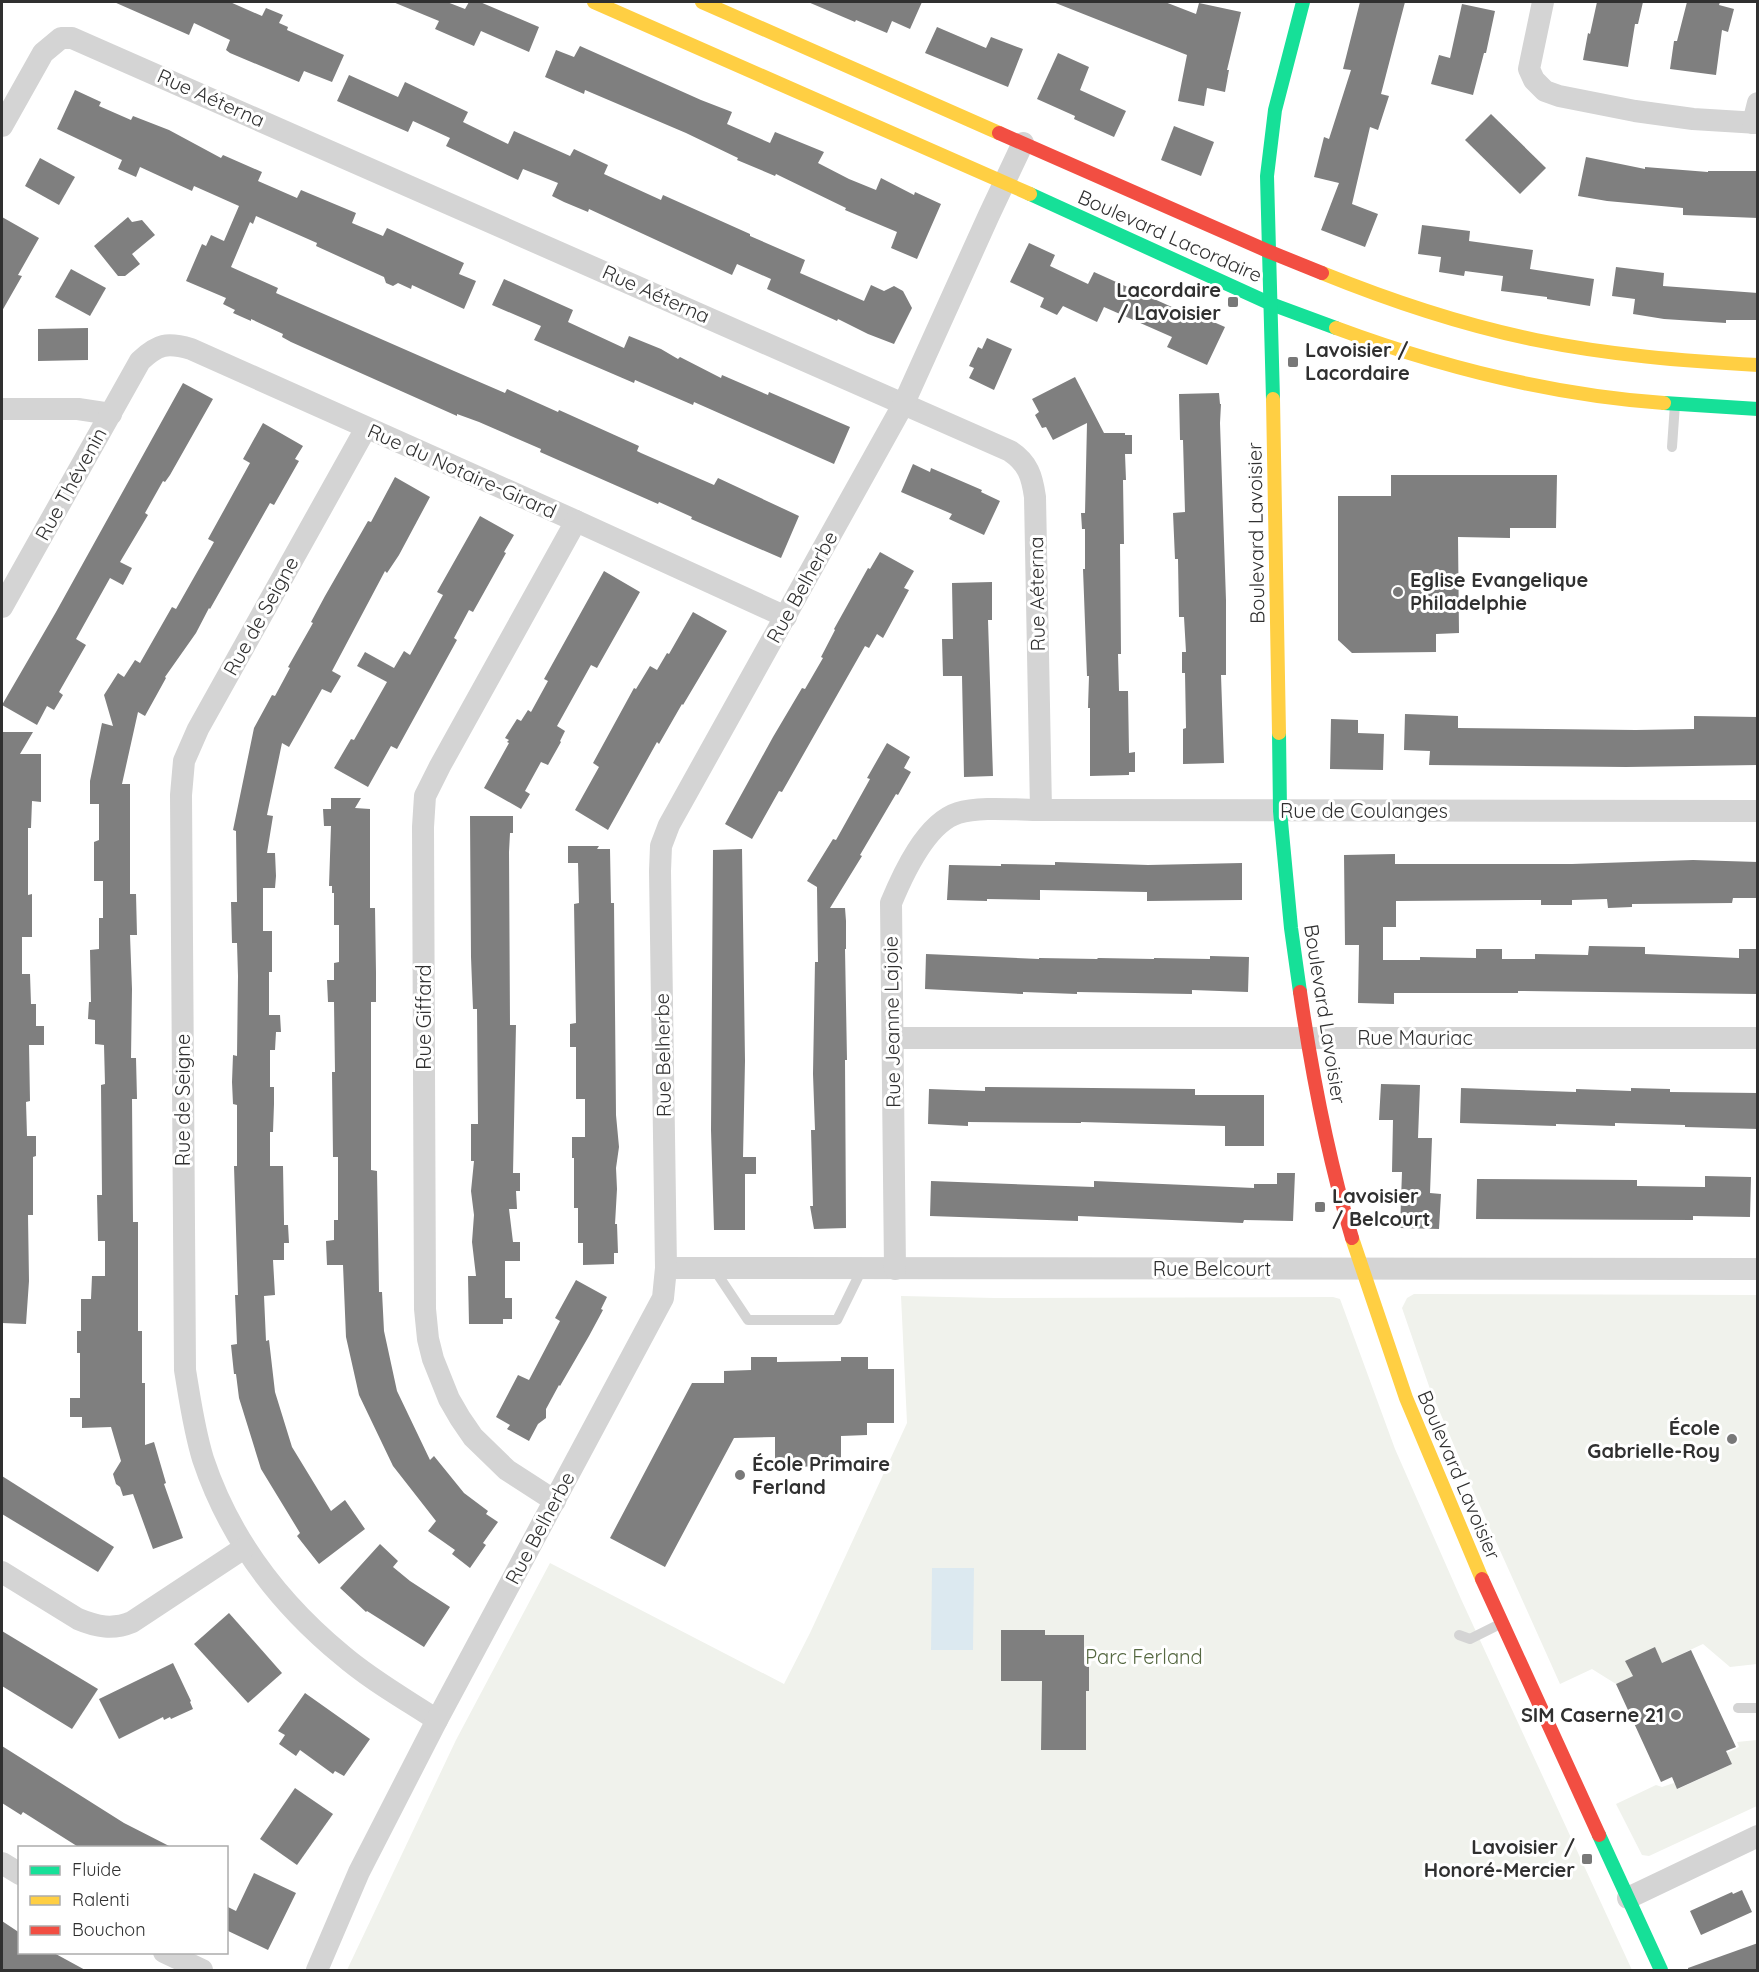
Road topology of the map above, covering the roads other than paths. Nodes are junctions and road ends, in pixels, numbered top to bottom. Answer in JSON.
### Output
{"nodes":[{"id":1,"x":594,"y":2,"type":"edge"},
{"id":2,"x":702,"y":2,"type":"edge"},
{"id":3,"x":1304,"y":2,"type":"edge"},
{"id":4,"x":1543,"y":2,"type":"edge"},
{"id":5,"x":1756,"y":116,"type":"edge"},
{"id":6,"x":2,"y":126,"type":"edge"},
{"id":7,"x":1023,"y":143,"type":"junction"},
{"id":8,"x":1004,"y":183,"type":"junction"},
{"id":9,"x":1270,"y":252,"type":"junction"},
{"id":10,"x":1271,"y":304,"type":"junction"},
{"id":11,"x":140,"y":361,"type":"joint"},
{"id":12,"x":1758,"y":365,"type":"edge"},
{"id":13,"x":904,"y":404,"type":"junction"},
{"id":14,"x":1675,"y":404,"type":"junction"},
{"id":15,"x":2,"y":409,"type":"edge"},
{"id":16,"x":1758,"y":409,"type":"edge"},
{"id":17,"x":111,"y":414,"type":"junction"},
{"id":18,"x":366,"y":428,"type":"junction"},
{"id":19,"x":1672,"y":447,"type":"dead end"},
{"id":20,"x":576,"y":521,"type":"junction"},
{"id":21,"x":2,"y":607,"type":"edge"},
{"id":22,"x":786,"y":617,"type":"junction"},
{"id":23,"x":1041,"y":810,"type":"junction"},
{"id":24,"x":971,"y":811,"type":"joint"},
{"id":25,"x":1281,"y":811,"type":"junction"},
{"id":26,"x":1758,"y":811,"type":"edge"},
{"id":27,"x":893,"y":1038,"type":"junction"},
{"id":28,"x":1307,"y":1038,"type":"junction"},
{"id":29,"x":1758,"y":1038,"type":"edge"},
{"id":30,"x":666,"y":1268,"type":"junction"},
{"id":31,"x":714,"y":1269,"type":"junction"},
{"id":32,"x":862,"y":1269,"type":"junction"},
{"id":33,"x":895,"y":1269,"type":"junction"},
{"id":34,"x":1361,"y":1269,"type":"junction"},
{"id":35,"x":1758,"y":1269,"type":"edge"},
{"id":36,"x":555,"y":1501,"type":"junction"},
{"id":37,"x":244,"y":1548,"type":"junction"},
{"id":38,"x":2,"y":1572,"type":"edge"},
{"id":39,"x":1501,"y":1623,"type":"junction"},
{"id":40,"x":1459,"y":1635,"type":"dead end"},
{"id":41,"x":1738,"y":1708,"type":"dead end"},
{"id":42,"x":1758,"y":1708,"type":"edge"},
{"id":43,"x":437,"y":1720,"type":"junction"},
{"id":44,"x":1758,"y":1836,"type":"edge"},
{"id":45,"x":2,"y":1863,"type":"edge"},
{"id":46,"x":18,"y":1873,"type":"edge"},
{"id":47,"x":1629,"y":1898,"type":"junction"},
{"id":48,"x":166,"y":1954,"type":"edge"},
{"id":49,"x":202,"y":1971,"type":"edge"},
{"id":50,"x":317,"y":1971,"type":"edge"},
{"id":51,"x":1661,"y":1971,"type":"edge"}],
"edges":[{"from":1,"to":8,"type":"main road","name":"Boulevard Lacordaire"},
{"from":2,"to":7,"type":"main road","name":"Boulevard Lacordaire"},
{"from":3,"to":9,"type":"main road","name":"Boulevard Lavoisier"},
{"from":4,"to":5,"type":"street"},
{"from":6,"to":13,"type":"street","name":"Rue Aéterna"},
{"from":7,"to":8,"type":"street","name":"Rue Belherbe"},
{"from":7,"to":9,"type":"main road","name":"Boulevard Lacordaire"},
{"from":8,"to":10,"type":"main road","name":"Boulevard Lacordaire"},
{"from":8,"to":13,"type":"street","name":"Rue Belherbe"},
{"from":9,"to":10,"type":"main road","name":"Boulevard Lavoisier"},
{"from":9,"to":12,"type":"main road","name":"Boulevard Lacordaire"},
{"from":10,"to":14,"type":"main road","name":"Boulevard Lacordaire"},
{"from":10,"to":25,"type":"main road","name":"Boulevard Lavoisier"},
{"from":11,"to":17,"type":"street","name":"Rue Thévenin"},
{"from":11,"to":18,"type":"street","name":"Rue du Notaire-Girard"},
{"from":13,"to":22,"type":"street","name":"Rue Belherbe"},
{"from":13,"to":23,"type":"street","name":"Rue Aéterna"},
{"from":14,"to":16,"type":"main road","name":"Boulevard Lacordaire"},
{"from":14,"to":19,"type":"lane"},
{"from":15,"to":17,"type":"street"},
{"from":17,"to":21,"type":"street","name":"Rue Thévenin"},
{"from":18,"to":20,"type":"street","name":"Rue du Notaire-Girard"},
{"from":18,"to":37,"type":"street","name":"Rue de Seigne"},
{"from":20,"to":22,"type":"street","name":"Rue du Notaire-Girard"},
{"from":20,"to":36,"type":"street","name":"Rue Giffard"},
{"from":22,"to":30,"type":"street","name":"Rue Belherbe"},
{"from":23,"to":24,"type":"street","name":"Rue de Coulanges"},
{"from":23,"to":25,"type":"street","name":"Rue de Coulanges"},
{"from":24,"to":27,"type":"street","name":"Rue Jeanne Lajoie"},
{"from":25,"to":26,"type":"street","name":"Rue de Coulanges"},
{"from":25,"to":28,"type":"main road","name":"Boulevard Lavoisier"},
{"from":27,"to":28,"type":"street","name":"Rue Mauriac"},
{"from":27,"to":33,"type":"street","name":"Rue Jeanne Lajoie"},
{"from":28,"to":29,"type":"street","name":"Rue Mauriac"},
{"from":28,"to":34,"type":"main road","name":"Boulevard Lavoisier"},
{"from":30,"to":31,"type":"street","name":"Rue Belcourt"},
{"from":30,"to":36,"type":"street","name":"Rue Belherbe"},
{"from":31,"to":32,"type":"street","name":"Rue Belcourt"},
{"from":31,"to":32,"type":"lane"},
{"from":32,"to":33,"type":"street","name":"Rue Belcourt"},
{"from":33,"to":34,"type":"street","name":"Rue Belcourt"},
{"from":34,"to":35,"type":"street","name":"Rue Belcourt"},
{"from":34,"to":39,"type":"main road","name":"Boulevard Lavoisier"},
{"from":36,"to":43,"type":"street","name":"Rue Belherbe"},
{"from":37,"to":38,"type":"street"},
{"from":37,"to":43,"type":"street","name":"Rue de Seigne"},
{"from":39,"to":40,"type":"lane"},
{"from":39,"to":47,"type":"main road","name":"Boulevard Lavoisier"},
{"from":41,"to":42,"type":"lane"},
{"from":43,"to":50,"type":"street","name":"Rue Belherbe"},
{"from":44,"to":47,"type":"street"},
{"from":45,"to":46,"type":"street"},
{"from":47,"to":51,"type":"main road","name":"Boulevard Lavoisier"},
{"from":48,"to":49,"type":"street"}]}
